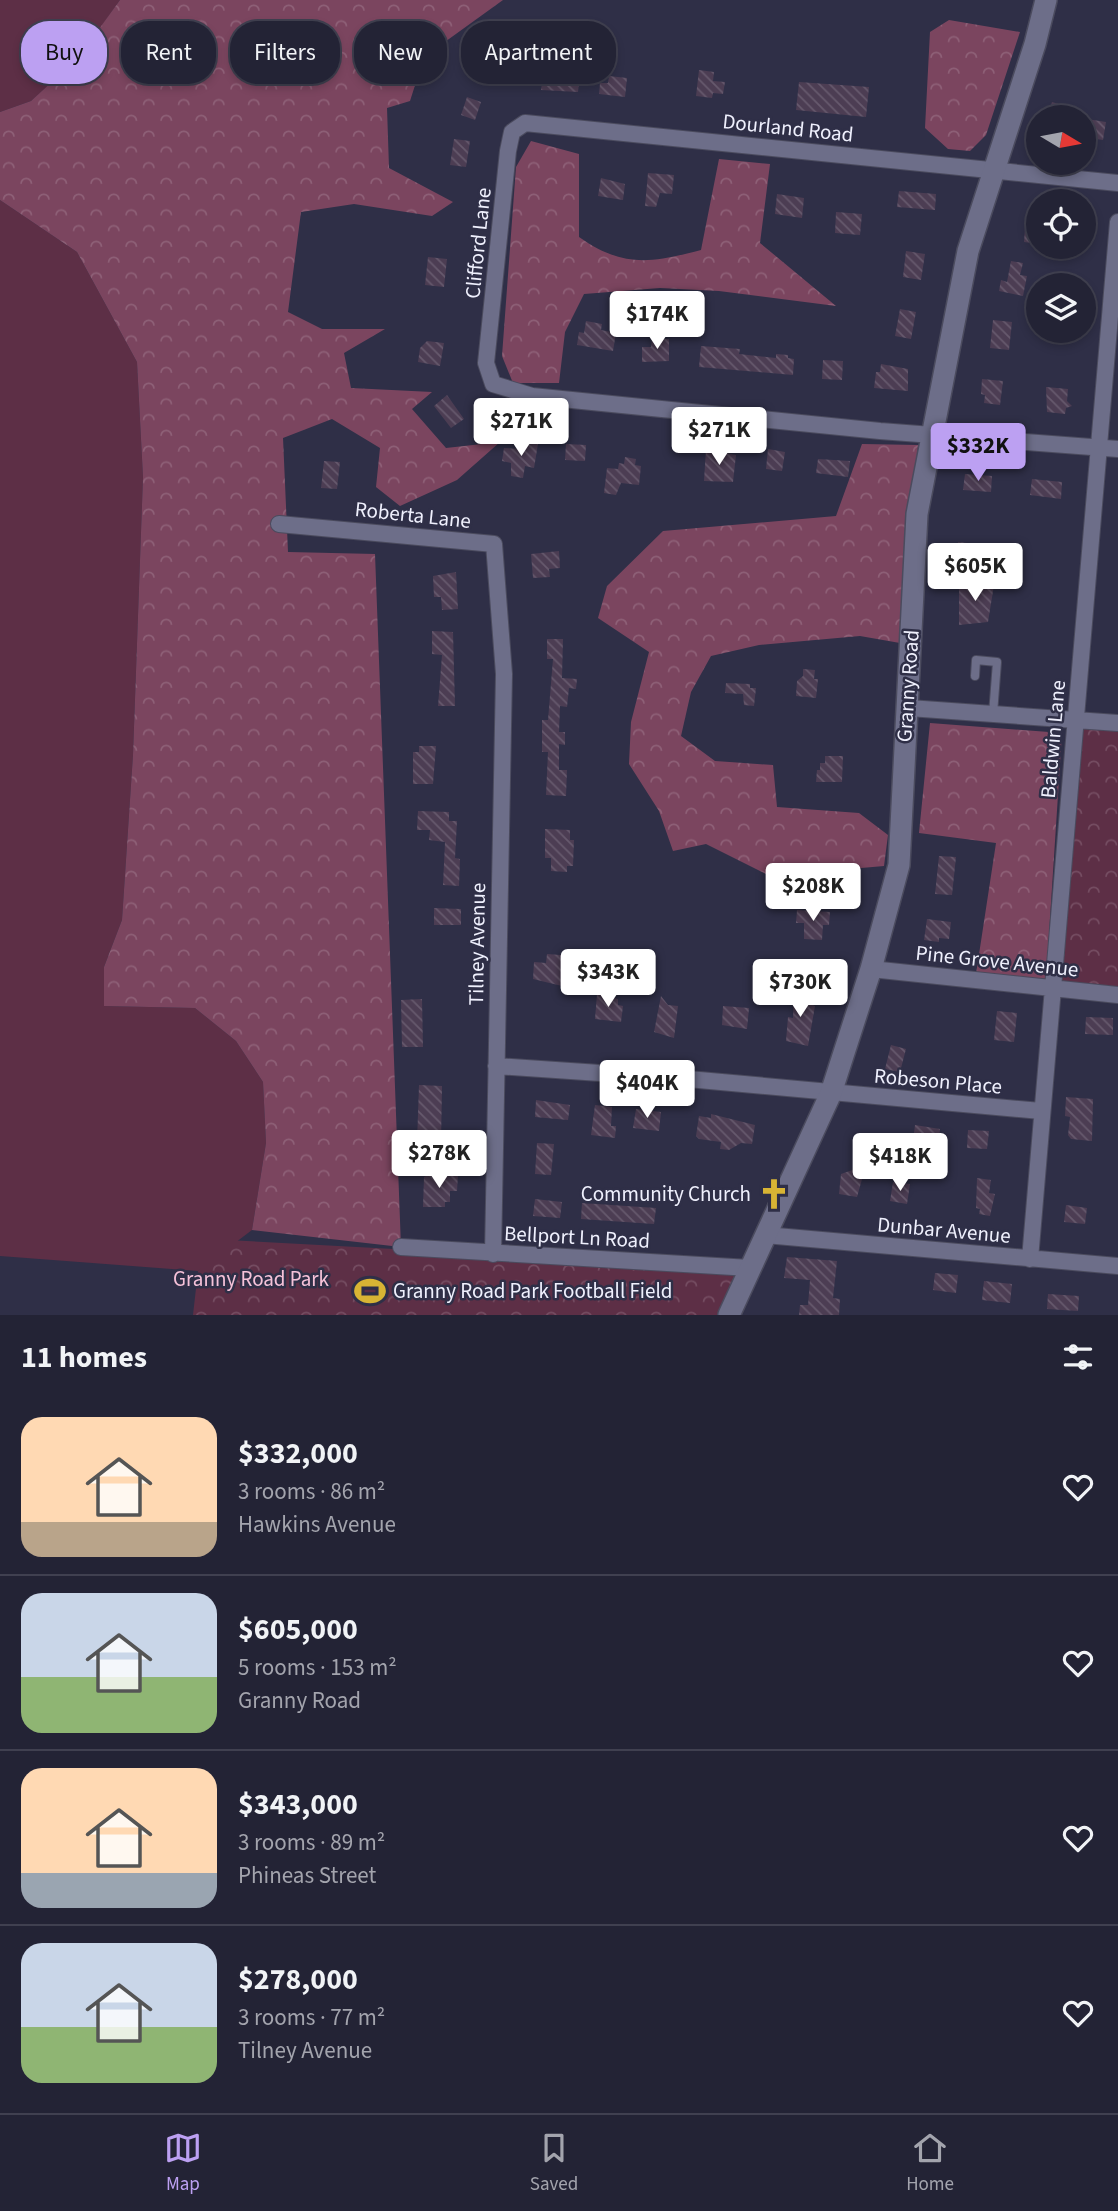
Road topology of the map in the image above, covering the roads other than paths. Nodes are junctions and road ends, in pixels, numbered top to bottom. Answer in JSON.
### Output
{"nodes":[{"id":1,"x":1046,"y":0,"type":"edge"},
{"id":2,"x":577,"y":128,"type":"joint"},
{"id":3,"x":994,"y":171,"type":"junction"},
{"id":4,"x":1118,"y":183,"type":"edge"},
{"id":5,"x":1118,"y":222,"type":"edge"},
{"id":6,"x":931,"y":435,"type":"junction"},
{"id":7,"x":1097,"y":447,"type":"junction"},
{"id":8,"x":1118,"y":449,"type":"edge"},
{"id":9,"x":279,"y":524,"type":"dead end"},
{"id":10,"x":500,"y":635,"type":"joint"},
{"id":11,"x":975,"y":676,"type":"dead end"},
{"id":12,"x":909,"y":708,"type":"junction"},
{"id":13,"x":993,"y":714,"type":"junction"},
{"id":14,"x":1076,"y":719,"type":"junction"},
{"id":15,"x":1118,"y":723,"type":"edge"},
{"id":16,"x":871,"y":969,"type":"junction"},
{"id":17,"x":1053,"y":988,"type":"junction"},
{"id":18,"x":1118,"y":995,"type":"edge"},
{"id":19,"x":496,"y":1066,"type":"junction"},
{"id":20,"x":831,"y":1093,"type":"junction"},
{"id":21,"x":1041,"y":1111,"type":"junction"},
{"id":22,"x":765,"y":1235,"type":"junction"},
{"id":23,"x":401,"y":1247,"type":"dead end"},
{"id":24,"x":494,"y":1254,"type":"junction"},
{"id":25,"x":1030,"y":1259,"type":"junction"},
{"id":26,"x":1118,"y":1266,"type":"edge"},
{"id":27,"x":750,"y":1268,"type":"junction"},
{"id":28,"x":729,"y":1315,"type":"edge"}],
"edges":[{"from":1,"to":3,"type":"street","name":"Granny Road"},
{"from":2,"to":3,"type":"street","name":"Dourland Road"},
{"from":2,"to":6,"type":"street","name":"Clifford Lane"},
{"from":3,"to":4,"type":"street","name":"Dourland Road"},
{"from":3,"to":6,"type":"street","name":"Granny Road"},
{"from":5,"to":7,"type":"street","name":"Baldwin Lane"},
{"from":6,"to":7,"type":"street"},
{"from":6,"to":12,"type":"street","name":"Granny Road"},
{"from":7,"to":8,"type":"street"},
{"from":7,"to":14,"type":"street","name":"Baldwin Lane"},
{"from":9,"to":10,"type":"street","name":"Roberta Lane"},
{"from":10,"to":19,"type":"street","name":"Tilney Avenue"},
{"from":11,"to":13,"type":"lane"},
{"from":12,"to":13,"type":"street"},
{"from":12,"to":16,"type":"street","name":"Granny Road"},
{"from":13,"to":14,"type":"street"},
{"from":14,"to":15,"type":"street"},
{"from":14,"to":17,"type":"street","name":"Baldwin Lane"},
{"from":16,"to":17,"type":"street","name":"Pine Grove Avenue"},
{"from":16,"to":20,"type":"street","name":"Granny Road"},
{"from":17,"to":18,"type":"street","name":"Pine Grove Avenue"},
{"from":17,"to":21,"type":"street","name":"Baldwin Lane"},
{"from":19,"to":20,"type":"street","name":"Robeson Place"},
{"from":19,"to":24,"type":"street","name":"Tilney Avenue"},
{"from":20,"to":21,"type":"street","name":"Robeson Place"},
{"from":20,"to":22,"type":"street","name":"Granny Road"},
{"from":21,"to":25,"type":"street","name":"Baldwin Lane"},
{"from":22,"to":25,"type":"street","name":"Dunbar Avenue"},
{"from":22,"to":27,"type":"street","name":"Granny Road"},
{"from":23,"to":24,"type":"street","name":"Bellport Ln Road"},
{"from":24,"to":27,"type":"street","name":"Bellport Ln Road"},
{"from":25,"to":26,"type":"street","name":"Dunbar Avenue"},
{"from":27,"to":28,"type":"street","name":"Granny Road"}]}
